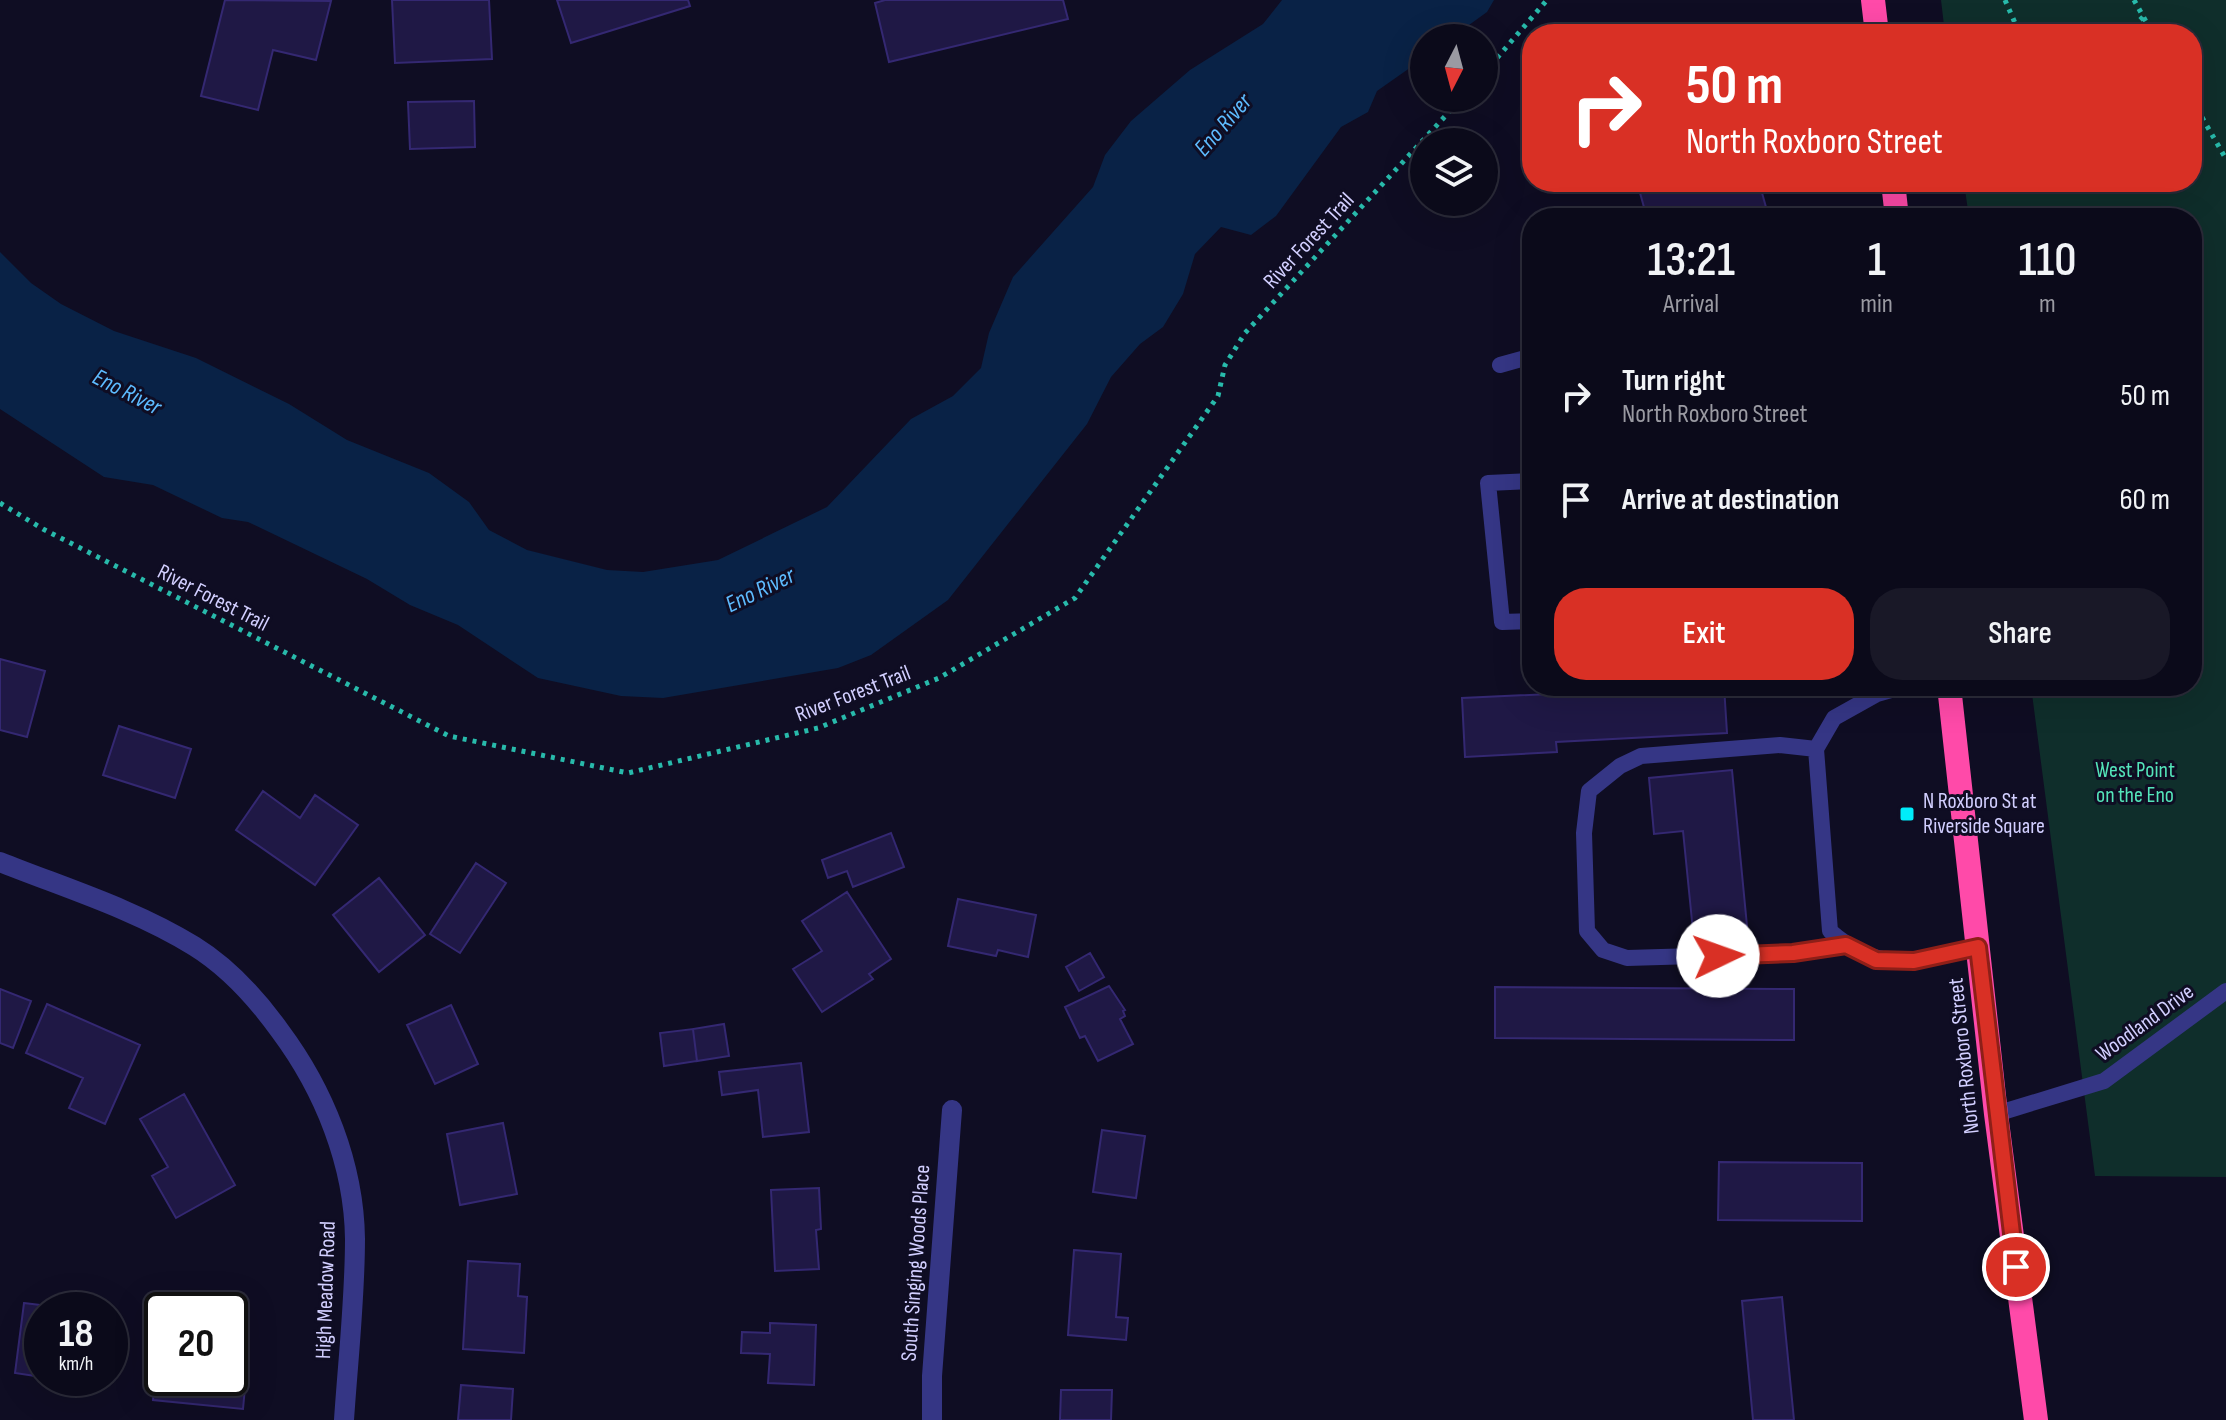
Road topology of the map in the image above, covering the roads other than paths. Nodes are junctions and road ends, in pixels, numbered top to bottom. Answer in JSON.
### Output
{"nodes":[{"id":1,"x":1873,"y":0,"type":"edge"},
{"id":2,"x":1876,"y":24,"type":"edge"},
{"id":3,"x":1522,"y":359,"type":"edge"},
{"id":4,"x":1500,"y":365,"type":"dead end"},
{"id":5,"x":1522,"y":481,"type":"edge"},
{"id":6,"x":1522,"y":621,"type":"edge"},
{"id":7,"x":1873,"y":696,"type":"edge"},
{"id":8,"x":1950,"y":696,"type":"edge"},
{"id":9,"x":1816,"y":749,"type":"junction"},
{"id":10,"x":0,"y":862,"type":"edge"},
{"id":11,"x":1846,"y":945,"type":"junction"},
{"id":12,"x":1978,"y":947,"type":"junction"},
{"id":13,"x":2226,"y":991,"type":"edge"},
{"id":14,"x":952,"y":1110,"type":"dead end"},
{"id":15,"x":1996,"y":1114,"type":"junction"},
{"id":16,"x":344,"y":1420,"type":"edge"},
{"id":17,"x":932,"y":1420,"type":"edge"},
{"id":18,"x":2036,"y":1420,"type":"edge"}],
"edges":[{"from":1,"to":2,"type":"highway"},
{"from":3,"to":4,"type":"lane"},
{"from":5,"to":6,"type":"lane"},
{"from":7,"to":9,"type":"lane"},
{"from":8,"to":12,"type":"highway","name":"North Roxboro Street"},
{"from":9,"to":11,"type":"lane"},
{"from":9,"to":11,"type":"lane"},
{"from":10,"to":16,"type":"street","name":"High Meadow Road"},
{"from":11,"to":12,"type":"lane"},
{"from":12,"to":15,"type":"highway","name":"North Roxboro Street"},
{"from":13,"to":15,"type":"lane","name":"Woodland Drive"},
{"from":14,"to":17,"type":"street","name":"South Singing Woods Place"},
{"from":15,"to":18,"type":"highway","name":"North Roxboro Street"}]}
